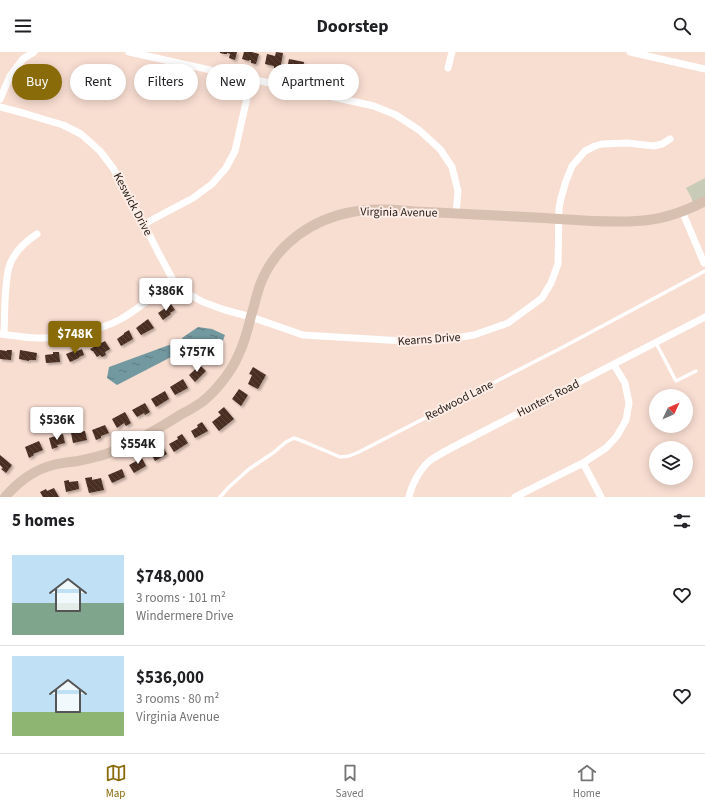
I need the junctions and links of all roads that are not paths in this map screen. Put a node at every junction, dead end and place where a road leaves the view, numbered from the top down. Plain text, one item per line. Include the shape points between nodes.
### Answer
1 (34, 52) edge
2 (129, 52) edge
3 (452, 52) edge
4 (630, 52) edge
5 (448, 68) dead end
6 (705, 68) edge
7 (206, 70) edge
8 (260, 82) edge
9 (0, 100) edge
10 (246, 100) edge
11 (0, 107) edge
12 (670, 138) dead end
13 (705, 201) edge
14 (682, 211) junction
15 (456, 214) junction
16 (559, 219) junction
17 (144, 224) junction
18 (36, 234) dead end
19 (704, 263) dead end
20 (705, 271) edge
21 (173, 280) junction
22 (251, 317) junction
23 (705, 317) edge
24 (2, 334) edge
25 (656, 343) junction
26 (614, 365) junction
27 (696, 371) dead end
28 (583, 463) junction
29 (4, 495) edge
30 (518, 496) edge
31 (220, 497) edge
32 (409, 497) edge
33 (601, 497) edge

1 - 9 street via 23,59 10,76
2 - 7 street
3 - 5 street
4 - 6 street
8 - 15 street via 374,106 396,115 419,130 440,149 452,167 458,191
10 - 17 street via 235,151 226,168 212,184 193,198
11 - 17 street, Keswick Drive via 63,125 82,134 113,168
12 - 16 street, Kearns Drive via 654,146 602,144 585,151 572,166 566,181
13 - 14 street, Virginia Avenue
14 - 16 street, Virginia Avenue via 638,221
14 - 19 street
15 - 16 street, Virginia Avenue
15 - 22 street, Virginia Avenue via 362,210 316,223 303,230 275,259 262,281
16 - 22 street, Kearns Drive via 558,264 542,298 508,323 474,335 404,342 303,335
17 - 21 street, Keswick Drive
18 - 24 street via 17,252 10,266
20 - 31 lane, Redwood Lane via 359,452 340,457 294,438 249,470
21 - 22 street, Keswick Drive via 185,292 203,302
21 - 24 street via 142,305 97,329 66,336 37,338
22 - 29 street, Virginia Avenue via 234,364 216,388 200,403 122,447 85,459 52,465 31,474
23 - 25 street, Hunters Road
25 - 26 street, Hunters Road
25 - 27 lane via 676,381
26 - 28 street via 625,383 629,403 626,420 606,448
26 - 32 street, Hunters Road via 431,460 421,470
28 - 30 street
28 - 33 street

